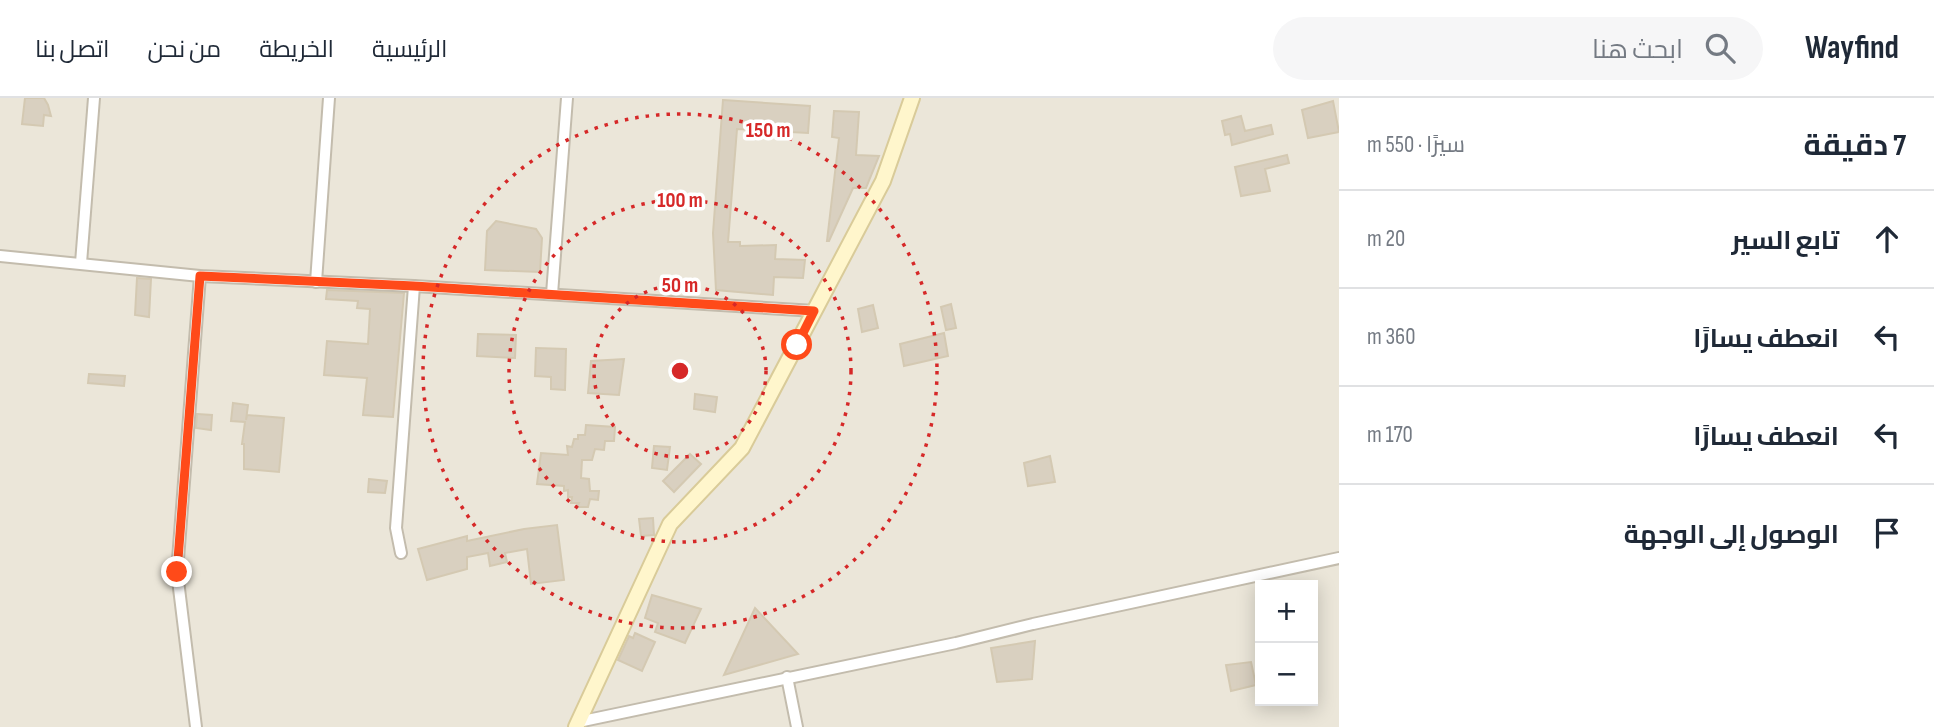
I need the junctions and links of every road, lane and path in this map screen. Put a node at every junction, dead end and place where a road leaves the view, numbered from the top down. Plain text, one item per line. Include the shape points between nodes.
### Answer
1 (93, 98) edge
2 (329, 98) edge
3 (567, 98) edge
4 (912, 98) edge
5 (0, 256) edge
6 (81, 263) junction
7 (200, 276) junction
8 (316, 282) junction
9 (414, 286) junction
10 (552, 294) junction
11 (814, 311) junction
12 (401, 553) dead end
13 (1339, 558) edge
14 (787, 677) junction
15 (577, 725) edge
16 (196, 727) edge
17 (797, 727) edge

1 - 6 street
2 - 8 street
3 - 10 street
4 - 11 street via 883,181
5 - 6 street
6 - 7 street
7 - 8 street
7 - 16 street via 177,572
8 - 9 street
9 - 10 street
9 - 12 street via 396,528
10 - 11 street
11 - 15 street via 742,448 670,524
13 - 14 street
14 - 15 street
14 - 17 street

